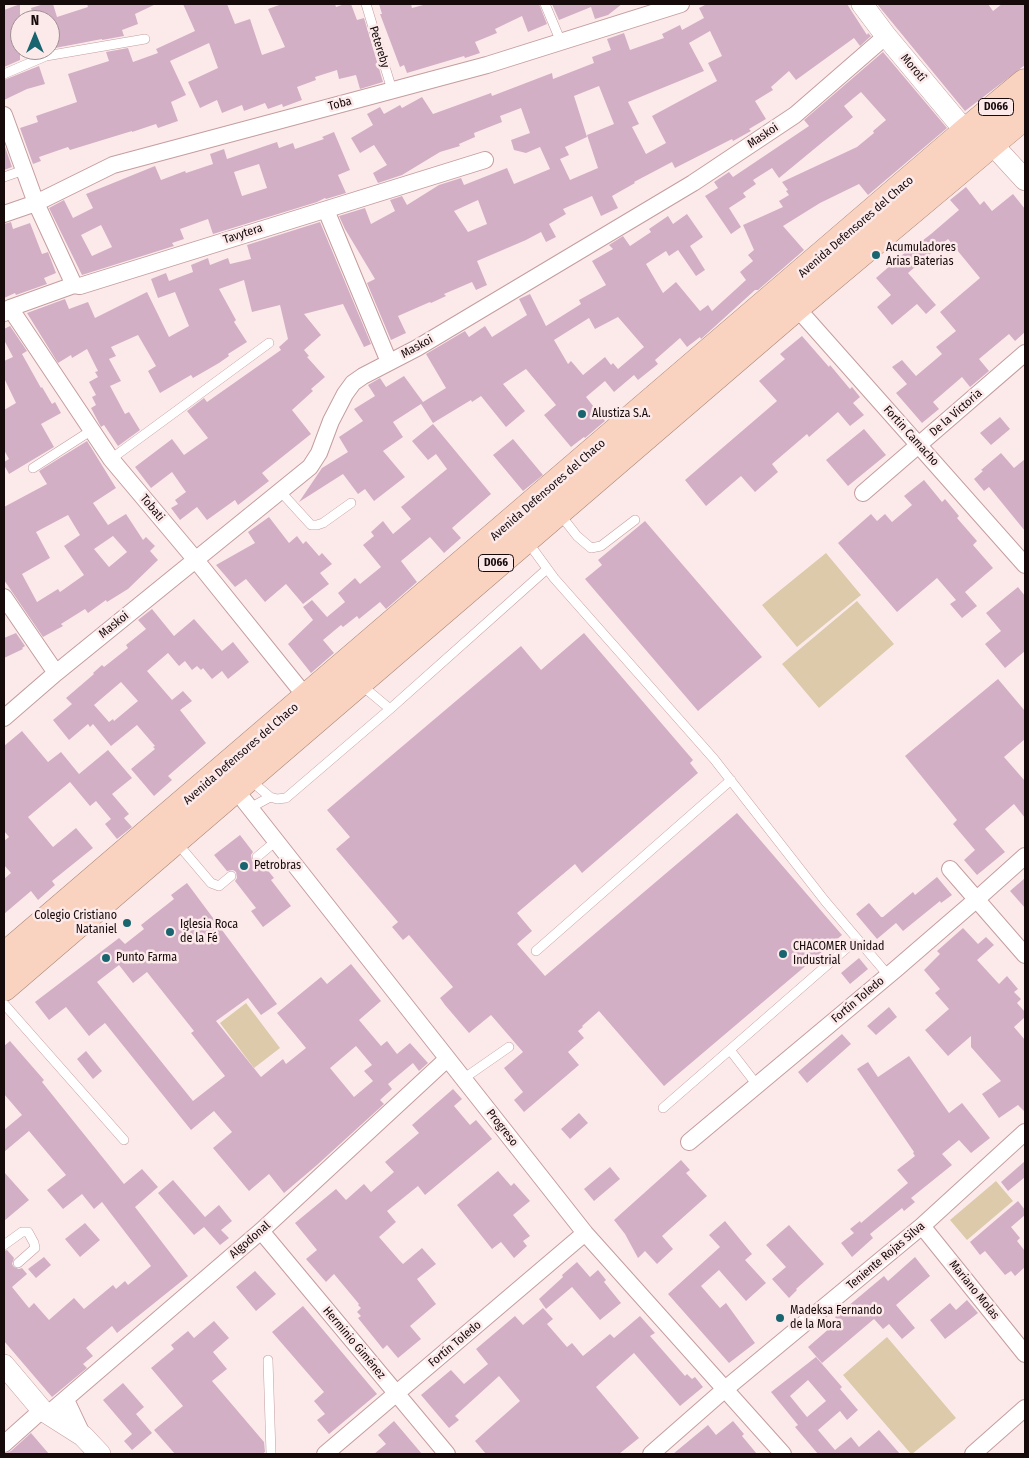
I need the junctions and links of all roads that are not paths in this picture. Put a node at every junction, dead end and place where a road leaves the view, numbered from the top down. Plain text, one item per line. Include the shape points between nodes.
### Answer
1 (367, 4) edge
2 (545, 4) edge
3 (681, 4) edge
4 (862, 4) edge
5 (886, 36) junction
6 (145, 39) dead end
7 (561, 42) junction
8 (4, 74) edge
9 (1025, 83) edge
10 (392, 90) junction
11 (1025, 93) edge
12 (4, 115) edge
13 (1025, 115) edge
14 (977, 137) junction
15 (485, 160) dead end
16 (24, 170) junction
17 (4, 177) edge
18 (1025, 180) edge
19 (36, 203) junction
20 (326, 210) junction
21 (4, 214) edge
22 (74, 285) junction
23 (796, 307) junction
24 (7, 311) edge
25 (269, 343) dead end
26 (1025, 353) edge
27 (389, 362) junction
28 (92, 430) junction
29 (919, 445) junction
30 (112, 459) junction
31 (33, 468) dead end
32 (280, 491) junction
33 (863, 492) dead end
34 (350, 502) dead end
35 (557, 511) junction
36 (635, 520) dead end
37 (525, 539) junction
38 (195, 559) junction
39 (1025, 565) edge
40 (547, 569) junction
41 (4, 596) edge
42 (56, 673) junction
43 (357, 682) junction
44 (307, 698) junction
45 (390, 710) junction
46 (4, 718) edge
47 (731, 780) junction
48 (244, 791) junction
49 (270, 797) junction
50 (175, 840) junction
51 (276, 841) junction
52 (257, 856) dead end
53 (1025, 856) edge
54 (950, 869) dead end
55 (231, 876) dead end
56 (977, 899) junction
57 (857, 938) junction
58 (536, 951) dead end
59 (1025, 955) edge
60 (4, 957) edge
61 (888, 975) junction
62 (4, 987) edge
63 (4, 1004) edge
64 (509, 1047) dead end
65 (730, 1050) junction
66 (447, 1059) junction
67 (463, 1079) junction
68 (757, 1085) junction
69 (663, 1108) dead end
70 (1025, 1132) edge
71 (124, 1140) dead end
72 (689, 1142) dead end
73 (922, 1226) junction
74 (260, 1231) junction
75 (585, 1233) junction
76 (4, 1245) edge
77 (18, 1263) dead end
78 (1025, 1354) edge
79 (268, 1360) dead end
80 (4, 1365) edge
81 (724, 1390) junction
82 (396, 1394) junction
83 (66, 1400) junction
84 (1025, 1408) edge
85 (45, 1412) junction
86 (83, 1436) junction
87 (4, 1444) edge
88 (100, 1454) edge
89 (271, 1454) edge
90 (325, 1454) edge
91 (447, 1454) edge
92 (652, 1454) edge
93 (783, 1454) edge
94 (973, 1454) edge

1 - 10 lane, Petereby
2 - 7 lane
3 - 7 street, Toba
4 - 5 street, Morotî
5 - 14 street, Morotî
5 - 27 street, Maskoi via 795,114 693,183
6 - 8 lane via 46,56
7 - 10 street, Toba
9 - 14 highway, Avenida Defensores del Chaco / D066
10 - 19 street, Toba via 113,164
11 - 14 highway
12 - 16 street
13 - 14 highway, Avenida Defensores del Chaco / D066
14 - 18 street, Morotî
14 - 23 highway, Avenida Defensores del Chaco / D066
14 - 44 highway, Avenida Defensores del Chaco / D066
15 - 20 street, Tavytera
16 - 17 lane
16 - 19 street
19 - 21 street, Toba
19 - 22 street
20 - 22 street, Tavytera via 80,286
20 - 27 street
22 - 24 street, Tavytera
23 - 29 street, Fortin Camacho
23 - 35 highway, Avenida Defensores del Chaco / D066
24 - 28 street, Tobati
25 - 30 lane
26 - 29 street, De la Victoria
27 - 32 street, Maskoi via 353,383 344,394 310,467
28 - 30 street, Tobati
28 - 31 lane
29 - 33 street, De la Victoria
29 - 39 street, Fortin Camacho
30 - 38 street, Tobati
32 - 34 lane via 312,525 323,523
32 - 38 street, Maskoi
35 - 36 lane via 591,548 601,546
35 - 37 highway, Avenida Defensores del Chaco / D066
37 - 40 lane
37 - 43 highway, Avenida Defensores del Chaco / D066
38 - 42 street, Maskoi
38 - 44 street, Tobati
40 - 45 lane
40 - 47 lane
41 - 42 street
42 - 46 street, Maskoi
43 - 45 lane
43 - 48 highway, Avenida Defensores del Chaco / D066
44 - 60 highway, Avenida Defensores del Chaco / D066
45 - 49 lane via 286,798
47 - 57 lane
47 - 58 lane
48 - 49 lane
48 - 49 lane
48 - 50 highway, Avenida Defensores del Chaco / D066
48 - 51 street, Progreso
50 - 55 lane via 211,884 219,886
50 - 62 highway, Avenida Defensores del Chaco / D066
51 - 52 lane
51 - 66 street, Progreso
53 - 56 street, Fortín Toledo
54 - 56 street
56 - 59 street
56 - 61 street, Fortín Toledo
57 - 61 lane
57 - 65 lane
61 - 68 street, Fortín Toledo
63 - 71 lane
64 - 67 lane
65 - 68 lane
65 - 69 lane
66 - 67 street, Progreso
66 - 74 street, Algodonal
67 - 75 street, Progreso
68 - 72 street, Fortín Toledo
70 - 73 street, Teniente Rojas Silva
73 - 78 street, Mariano Molas
73 - 81 street, Teniente Rojas Silva
74 - 82 street, Herminio Giménez
74 - 83 street, Algodonal
75 - 81 street, Progreso
75 - 82 street, Fortín Toledo
76 - 77 lane via 22,1232 28,1232 35,1248
79 - 89 lane
80 - 85 street
81 - 92 street, Teniente Rojas Silva
81 - 93 street, Progreso
82 - 90 street, Fortín Toledo
82 - 91 street, Herminio Giménez
83 - 85 street, Algodonal
83 - 86 street
84 - 94 street
85 - 86 street
85 - 87 street, Algodonal
86 - 88 street

